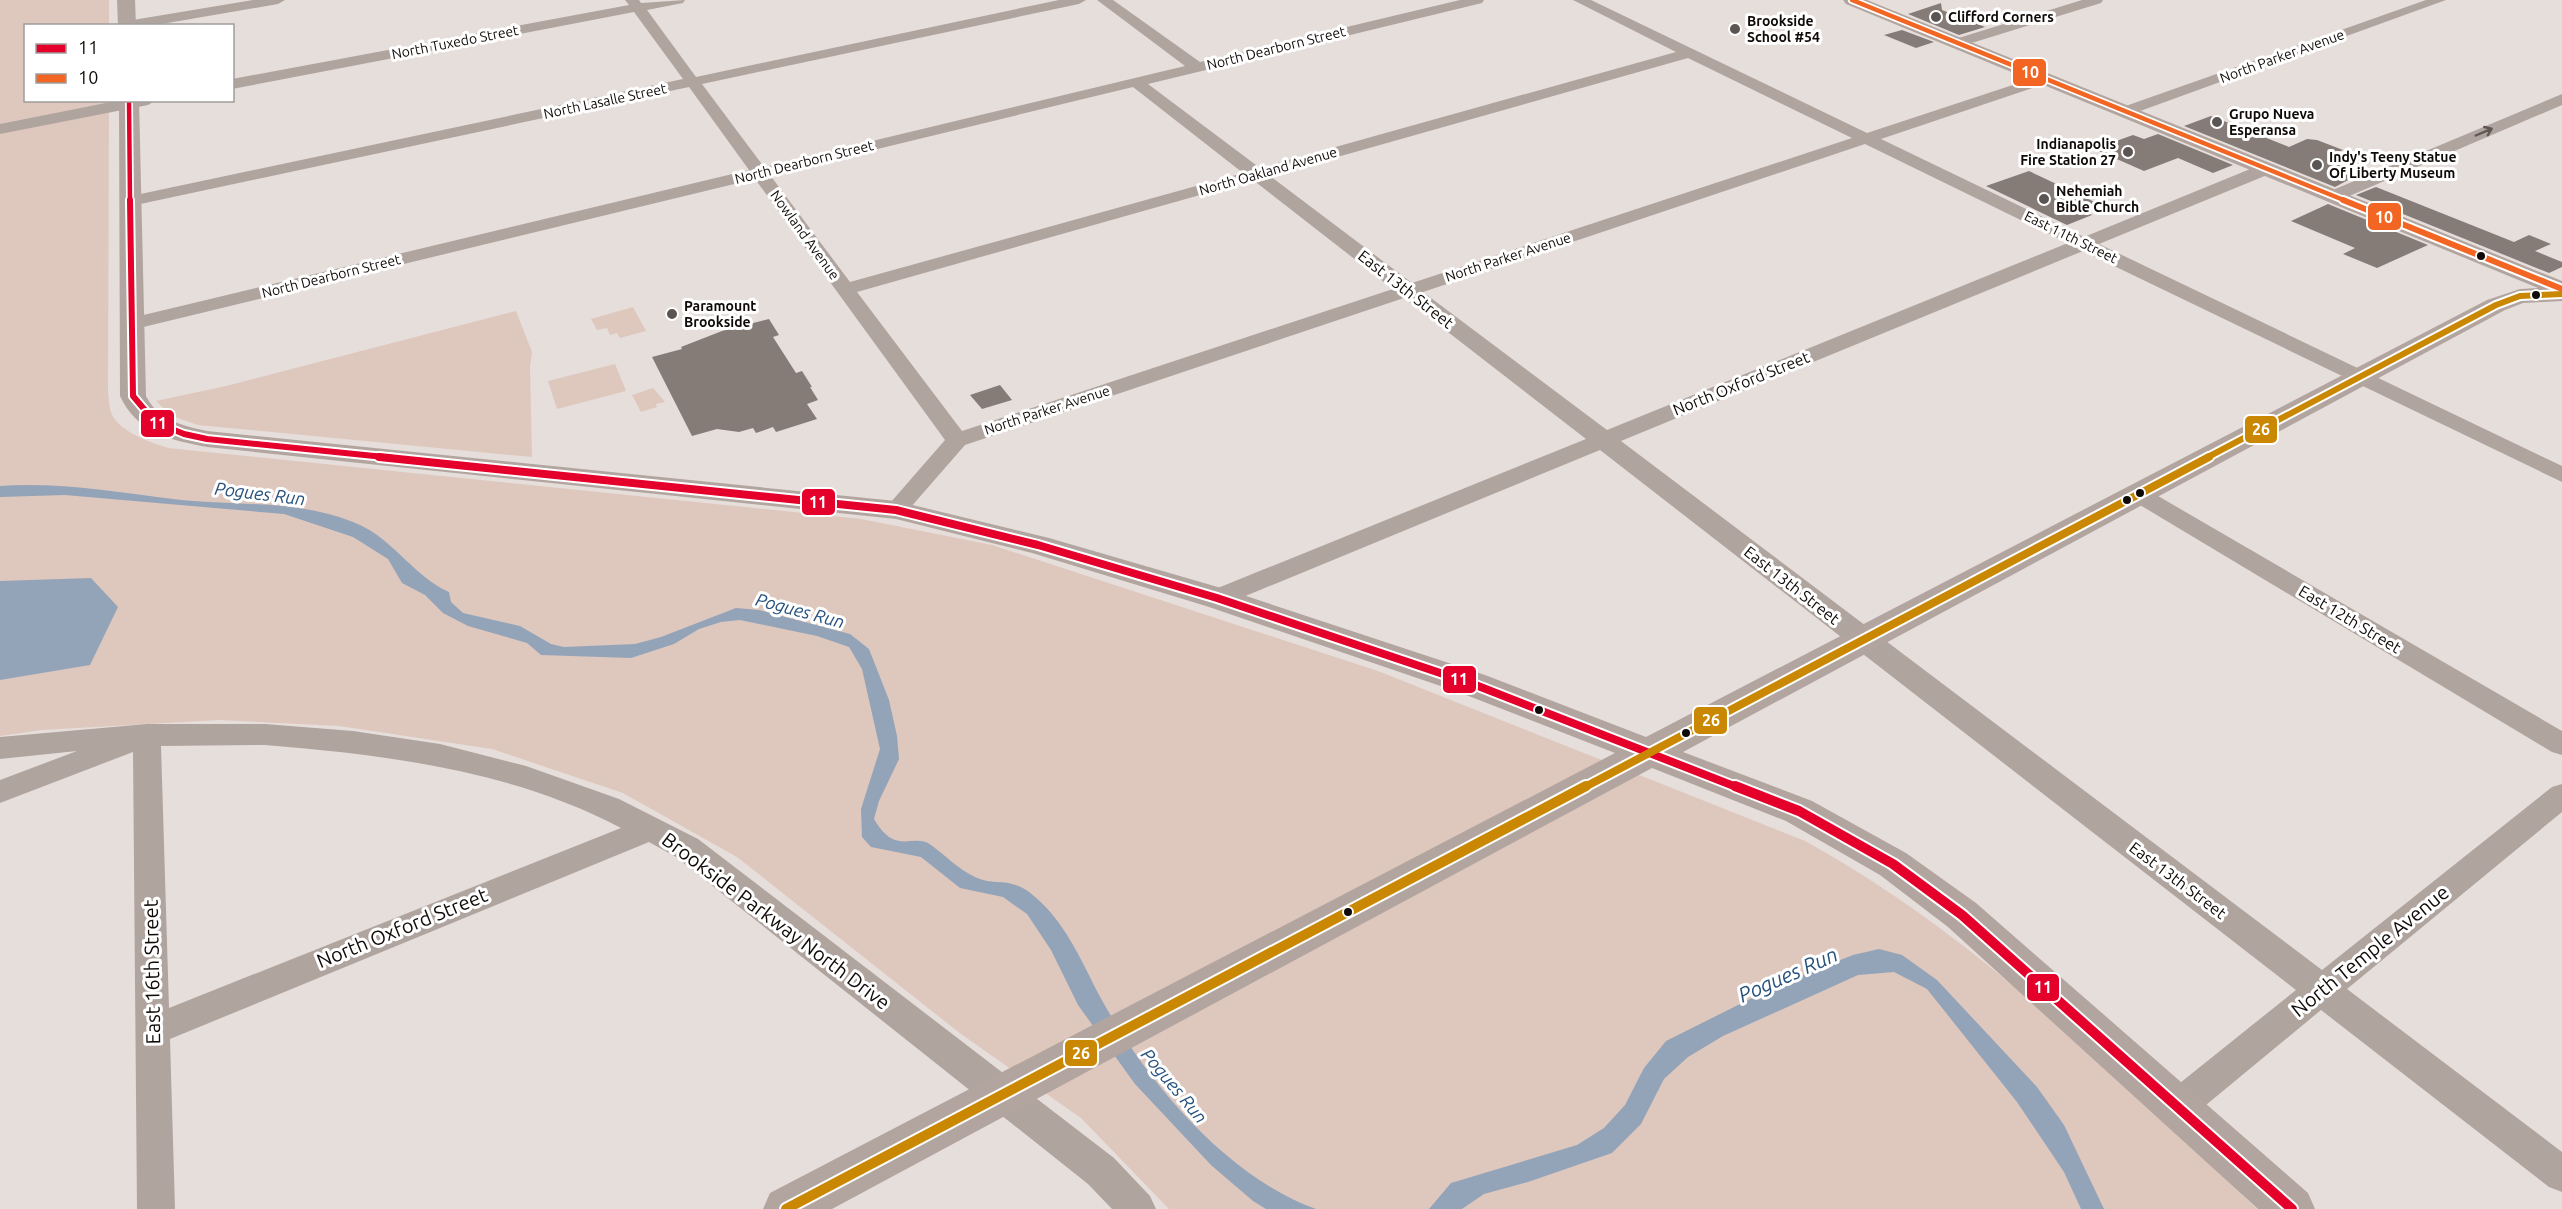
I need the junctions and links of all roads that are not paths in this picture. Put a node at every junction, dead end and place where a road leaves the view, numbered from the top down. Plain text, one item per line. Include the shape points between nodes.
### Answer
1 (126, 0) edge
2 (278, 0) edge
3 (678, 0) edge
4 (1079, 0) edge
5 (1104, 0) edge
6 (1477, 0) edge
7 (1580, 0) edge
8 (1852, 0) edge
9 (2096, 0) edge
10 (2439, 0) edge
11 (635, 4) edge
12 (127, 24) edge
13 (139, 24) edge
14 (1957, 43) junction
15 (1690, 53) junction
16 (1197, 67) junction
17 (2045, 79) junction
18 (692, 82) junction
19 (1136, 82) junction
20 (234, 84) edge
21 (2562, 99) edge
22 (135, 102) edge
23 (2126, 111) junction
24 (0, 129) edge
25 (1866, 138) junction
26 (2266, 169) junction
27 (759, 173) junction
28 (1257, 175) junction
29 (2334, 196) junction
30 (131, 201) junction
31 (2083, 243) junction
32 (845, 289) junction
33 (1408, 290) junction
34 (2562, 291) edge
35 (131, 324) junction
36 (2360, 377) junction
37 (957, 440) junction
38 (1603, 440) junction
39 (2562, 475) edge
40 (2138, 494) junction
41 (896, 510) junction
42 (1217, 598) junction
43 (1863, 639) junction
44 (147, 735) junction
45 (2562, 744) edge
46 (0, 748) edge
47 (1652, 752) junction
48 (0, 792) edge
49 (2562, 795) edge
50 (652, 828) junction
51 (2322, 990) junction
52 (153, 1030) junction
53 (1003, 1095) junction
54 (2177, 1107) junction
55 (2562, 1174) edge
56 (156, 1209) edge
57 (786, 1209) edge
58 (1137, 1209) edge
59 (2292, 1209) edge

1 - 12 main road
2 - 13 street
3 - 11 street, North Tuxedo Street
4 - 18 street, North Lasalle Street
5 - 16 street
6 - 16 street, North Dearborn Street
7 - 15 street, East 11th Street
8 - 14 main road
9 - 14 street
10 - 23 street, North Parker Avenue
11 - 18 street, Nowland Avenue
11 - 20 street, North Tuxedo Street
14 - 17 main road
15 - 25 street, East 11th Street
15 - 28 street, North Oakland Avenue
16 - 19 street, North Dearborn Street
17 - 23 main road
17 - 25 street, North Parker Avenue
18 - 27 street, Nowland Avenue
18 - 30 street, North Lasalle Street
19 - 27 street, North Dearborn Street
19 - 28 street, East 13th Street
29 -> 21 street
22 - 24 street
22 - 30 main road
23 - 26 main road
25 - 31 street, East 11th Street
25 - 33 street, North Parker Avenue
26 - 29 main road
26 - 31 street, North Oxford Street
27 - 32 street, Nowland Avenue
27 - 35 street, North Dearborn Street
28 - 32 street, North Oakland Avenue
28 - 33 street, East 13th Street
29 - 34 main road
30 - 35 main road
31 - 36 street, East 11th Street
31 - 38 street, North Oxford Street
32 - 37 street, Nowland Avenue
33 - 37 street, North Parker Avenue
33 - 38 street, East 13th Street
34 - 36 main road via 2501,303
35 - 41 main road via 136,406 151,421 184,435
36 - 39 street, East 11th Street
36 - 40 main road
37 - 41 street
38 - 42 street, North Oxford Street
38 - 43 street, East 13th Street
40 - 43 main road
40 - 45 street, East 12th Street
41 - 42 main road via 1038,545
42 - 47 main road via 1365,646
43 - 47 main road
43 - 51 street, East 13th Street
44 - 46 street, Brookside Parkway North Drive
44 - 48 street
44 - 50 street, Brookside Parkway North Drive via 265,735 382,744 510,773 581,795
44 - 52 street, East 16th Street
47 - 53 main road
47 - 54 main road via 1799,811 1893,864 1962,915
49 - 51 street, North Temple Avenue
50 - 52 street, North Oxford Street
50 - 53 street, Brookside Parkway North Drive via 687,848
51 - 54 street, North Temple Avenue
51 - 55 street, East 13th Street
52 - 56 street, East 16th Street
53 - 57 main road
53 - 58 street, Brookside Parkway North Drive via 1101,1171
54 - 59 main road

